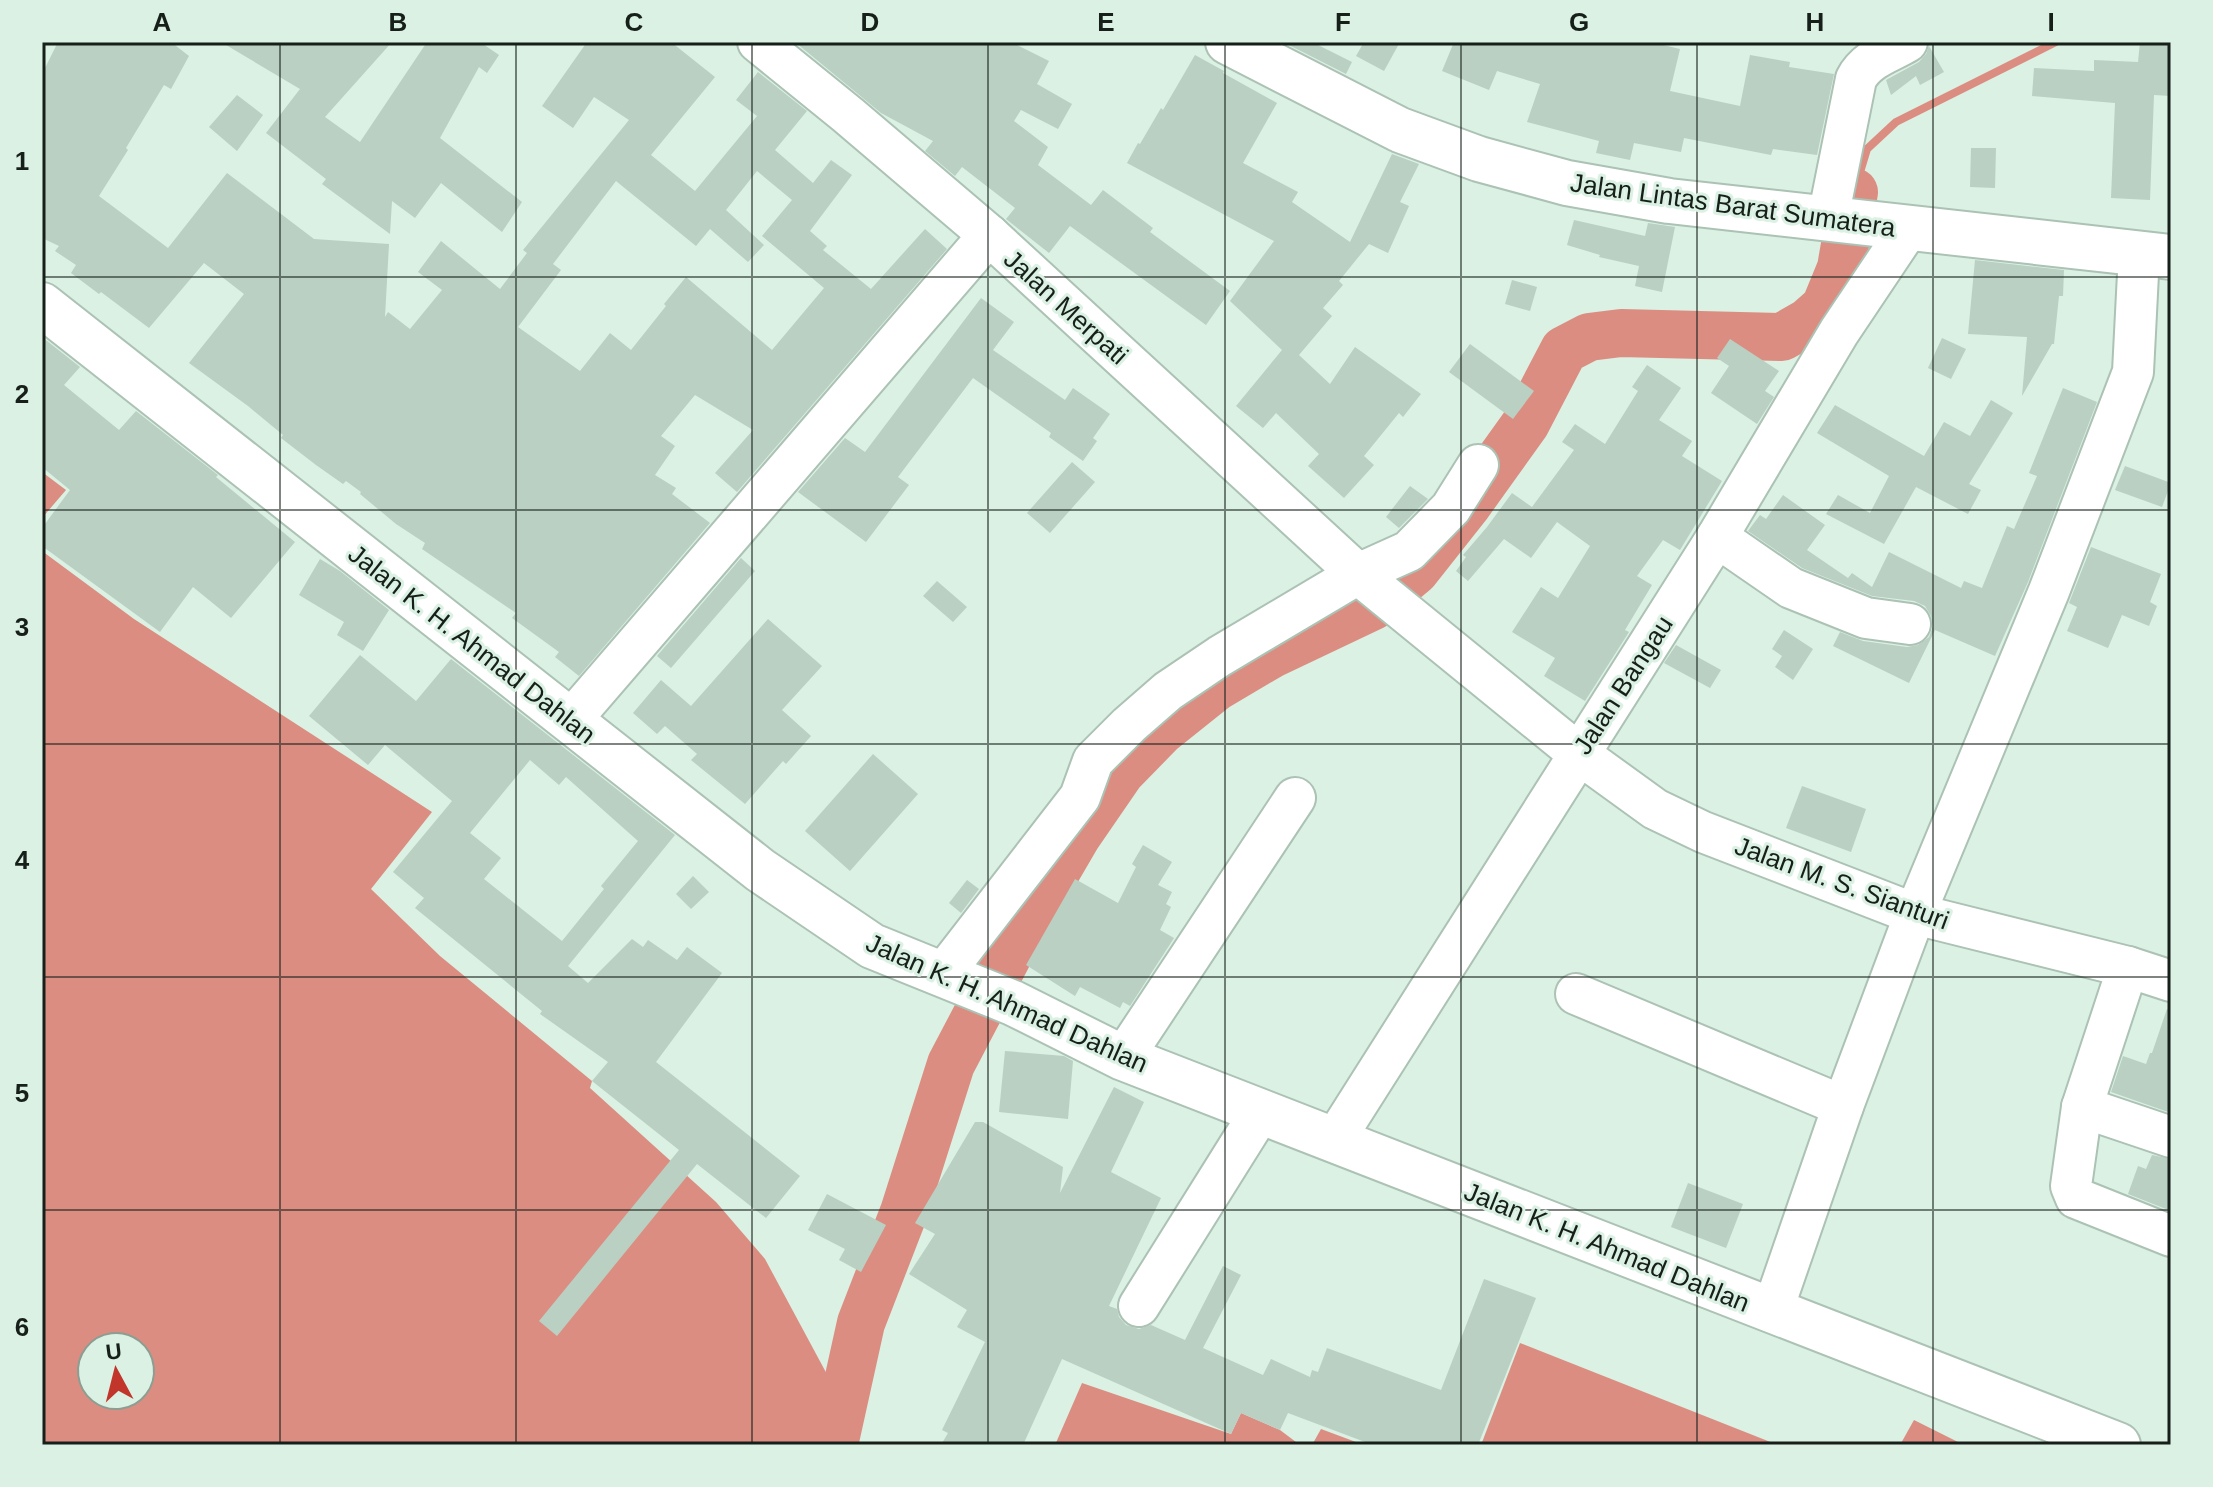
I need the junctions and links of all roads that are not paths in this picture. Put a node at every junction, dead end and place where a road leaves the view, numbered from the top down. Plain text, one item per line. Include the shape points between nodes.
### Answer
1 (758, 42) edge
2 (1228, 42) edge
3 (1907, 42) edge
4 (1860, 223) junction
5 (989, 235) junction
6 (2155, 256) edge
7 (42, 305) edge
8 (1478, 465) dead end
9 (1717, 537) junction
10 (1362, 577) junction
11 (1407, 615) joint
12 (1910, 624) dead end
13 (570, 721) junction
14 (1579, 754) junction
15 (1295, 798) dead end
16 (1915, 914) junction
17 (2128, 967) junction
18 (949, 977) junction
19 (2171, 981) edge
20 (1576, 994) dead end
21 (1123, 1058) junction
22 (1843, 1106) junction
23 (2082, 1107) junction
24 (1261, 1111) junction
25 (2171, 1137) edge
26 (1335, 1139) junction
27 (2171, 1236) edge
28 (1139, 1306) dead end
29 (1772, 1312) junction
30 (2118, 1445) edge

1 - 5 street, Jalan Merpati
2 - 4 main road, Jalan Lintas Barat Sumatera via 1400,130 1479,159 1567,183 1669,201
3 - 4 street via 1869,62 1856,79
4 - 6 main road, Jalan Lintas Barat Sumatera
4 - 9 street, Jalan Bangau via 1839,332
5 - 10 street, Jalan Merpati
5 - 13 street
6 - 16 street via 2133,372
7 - 13 main road, Jalan K. H. Ahmad Dahlan
8 - 10 street via 1451,508 1409,551
9 - 12 street via 1791,588 1866,618
9 - 14 street, Jalan Bangau
10 - 11 street, Jalan Merpati
10 - 18 street via 1220,656 1129,725 1093,761 1080,797
11 - 14 street, Jalan M. S. Sianturi
13 - 18 main road, Jalan K. H. Ahmad Dahlan via 760,870 872,946
14 - 16 street, Jalan M. S. Sianturi via 1655,809 1703,832
14 - 26 street, Jalan Bangau
15 - 21 street
16 - 17 street, Jalan M. S. Sianturi
16 - 22 street
17 - 19 street, Jalan M. S. Sianturi
17 - 23 street
18 - 21 main road, Jalan K. H. Ahmad Dahlan
20 - 22 street
21 - 24 main road, Jalan K. H. Ahmad Dahlan
22 - 29 street
23 - 25 street
23 - 27 street via 2072,1193
24 - 26 main road, Jalan K. H. Ahmad Dahlan
24 - 28 street
26 - 29 main road, Jalan K. H. Ahmad Dahlan
29 - 30 main road, Jalan K. H. Ahmad Dahlan

